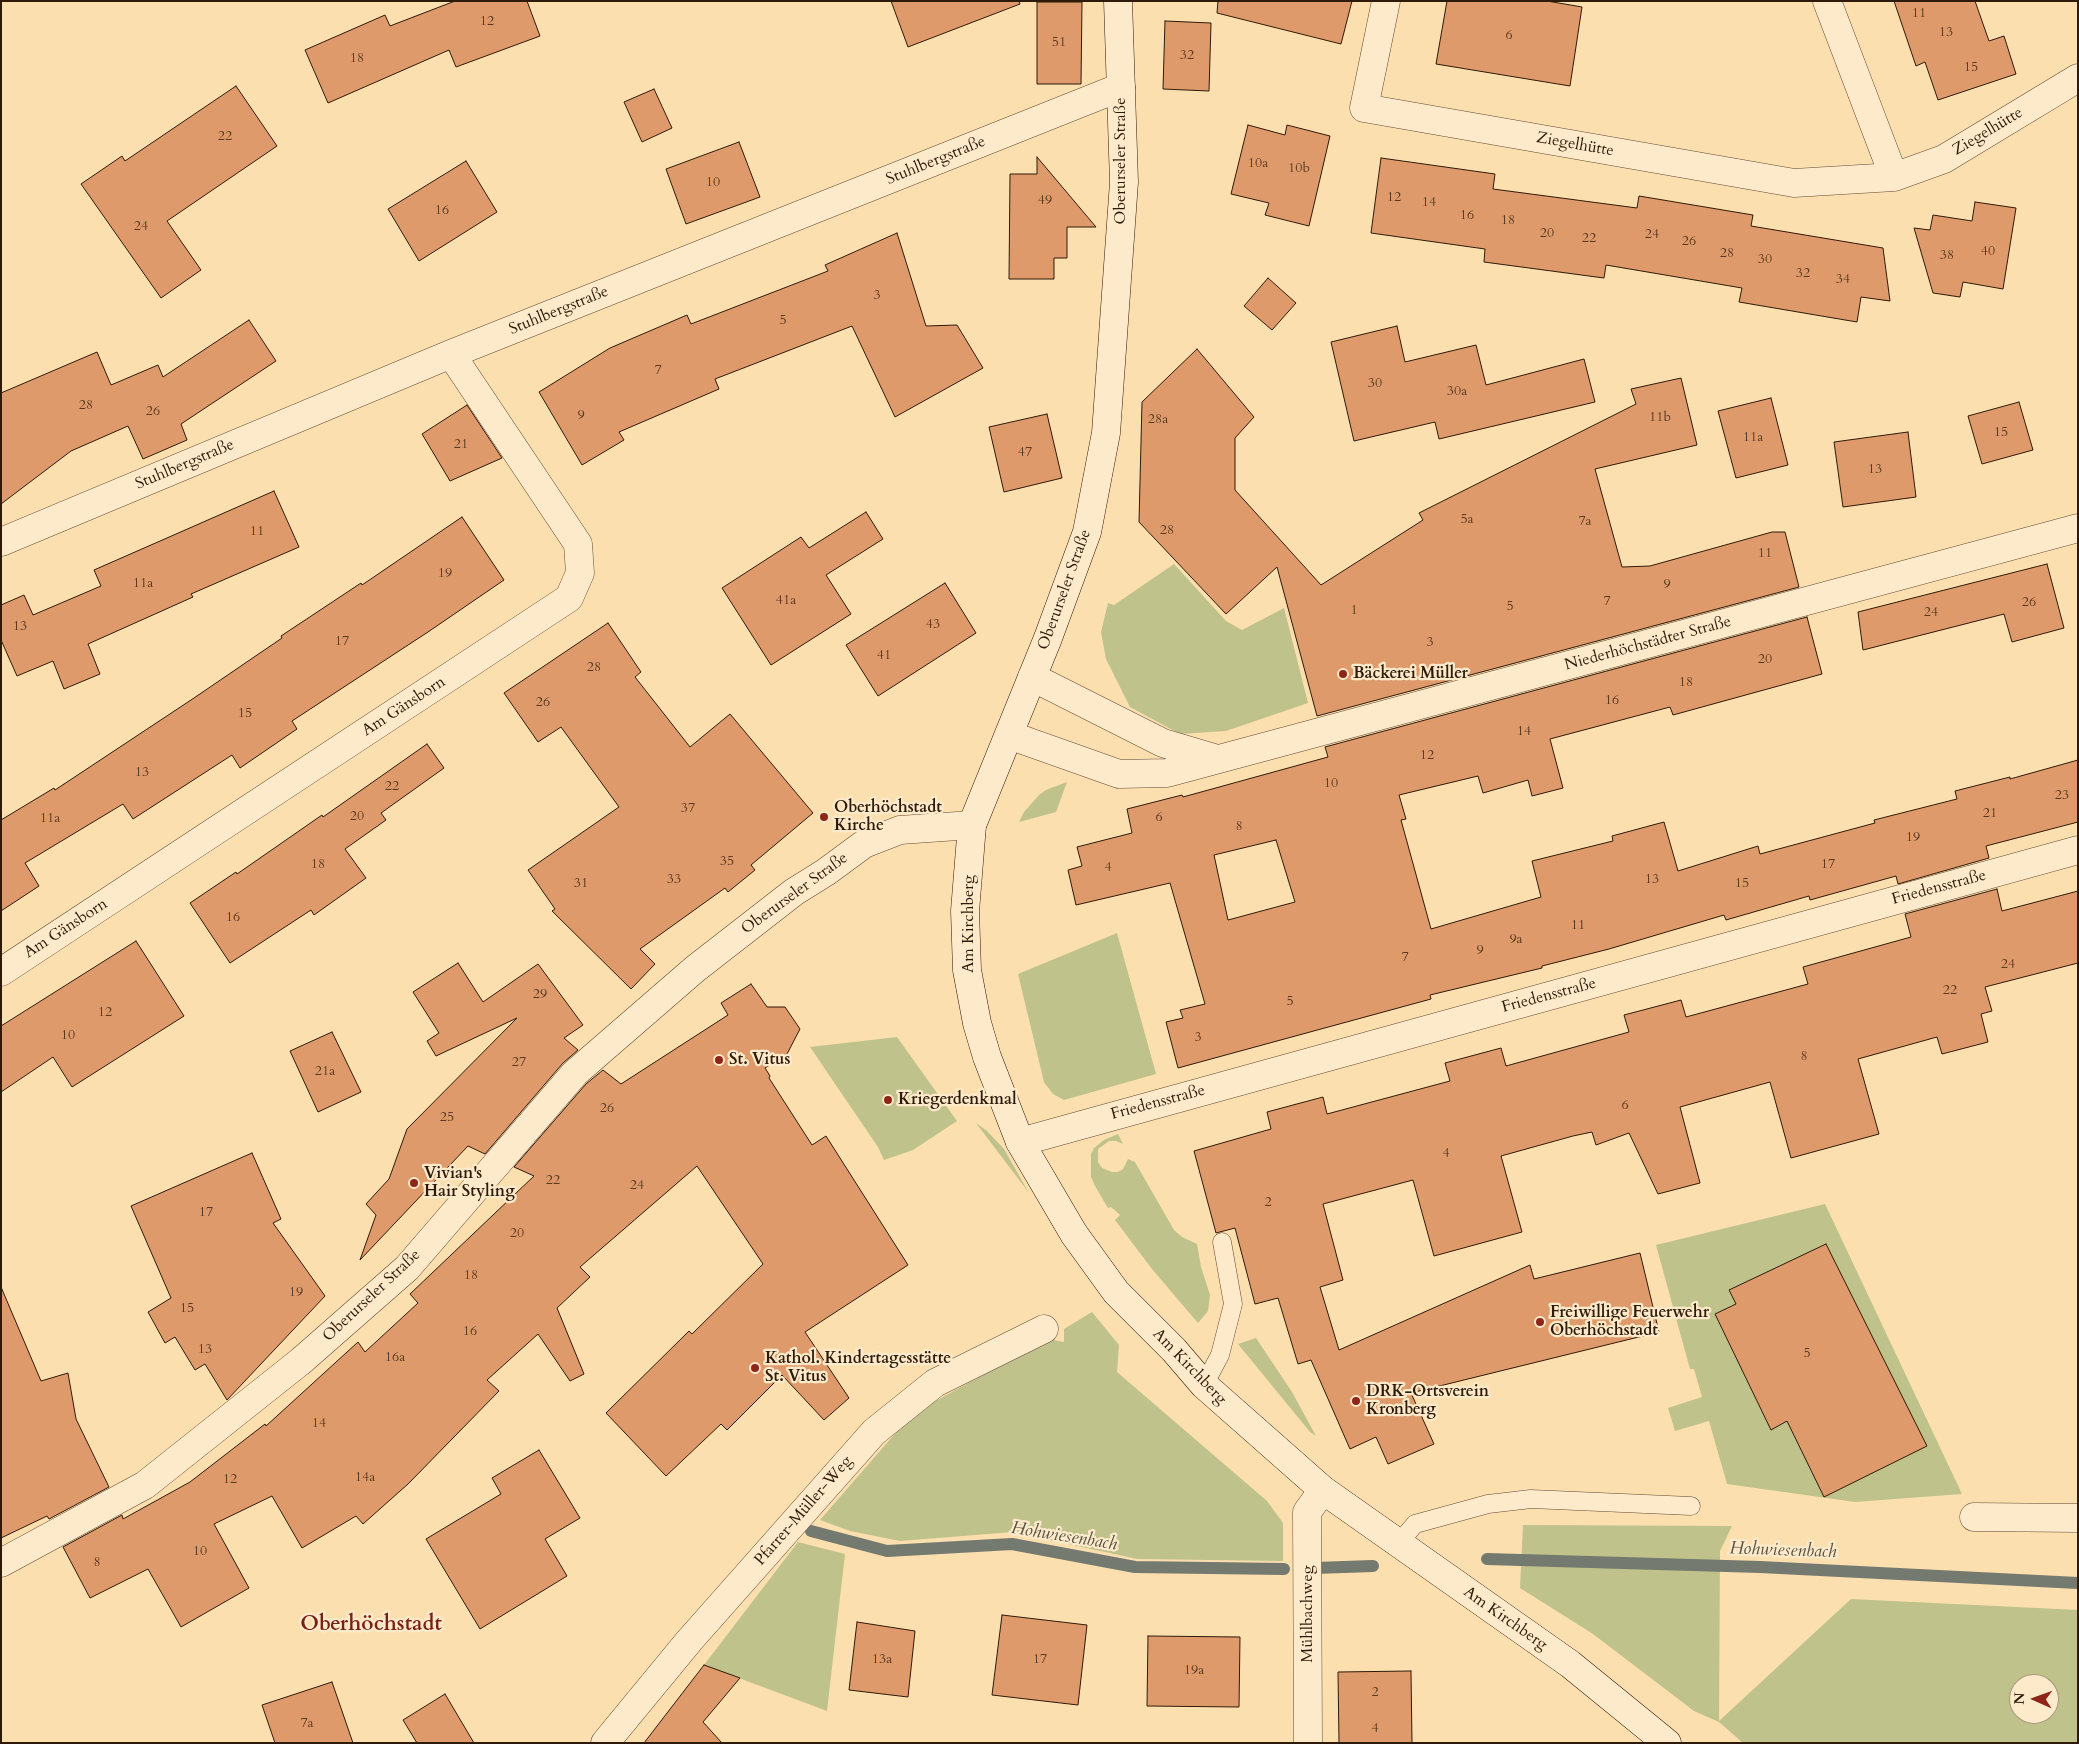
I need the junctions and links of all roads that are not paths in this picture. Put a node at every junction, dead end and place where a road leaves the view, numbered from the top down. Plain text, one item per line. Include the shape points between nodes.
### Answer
1 (1118, 1) edge
2 (1386, 1) edge
3 (1827, 1) edge
4 (2078, 78) edge
5 (1121, 87) junction
6 (1894, 177) junction
7 (451, 354) junction
8 (2078, 528) edge
9 (1, 542) edge
10 (1032, 677) junction
11 (1009, 735) junction
12 (1219, 759) junction
13 (972, 825) junction
14 (2078, 850) edge
15 (1, 972) edge
16 (1020, 1142) junction
17 (1222, 1242) dead end
18 (1044, 1329) dead end
19 (1204, 1385) junction
20 (1323, 1490) junction
21 (1691, 1506) dead end
22 (1974, 1517) dead end
23 (2078, 1518) edge
24 (1399, 1543) junction
25 (1, 1564) edge
26 (605, 1743) edge
27 (1308, 1743) edge
28 (1667, 1743) edge

1 - 5 street, Oberurseler Straße
2 - 6 street, Ziegelhütte via 1364,108 1794,183
3 - 6 street
4 - 6 street, Ziegelhütte via 1944,159
5 - 7 street, Stuhlbergstraße
5 - 10 street, Oberurseler Straße via 1124,182 1106,433 1087,532
7 - 9 street, Stuhlbergstraße
7 - 15 street, Am Gänsborn via 578,544 580,573 569,598
8 - 12 street, Niederhöchstädter Straße
10 - 11 street, Oberurseler Straße
10 - 12 street via 1162,743
11 - 12 street, Niederhöchstädter Straße via 1119,774 1167,773
11 - 13 street, Oberurseler Straße
13 - 16 street, Am Kirchberg via 965,911 967,970 987,1057
13 - 25 street, Oberurseler Straße via 900,830 864,844 794,892 702,963 575,1073 407,1268 301,1361 145,1485
14 - 16 street, Friedensstraße
16 - 19 street, Am Kirchberg via 1074,1234 1116,1292
17 - 19 lane via 1233,1304 1220,1355
18 - 26 street, Pfarrer-Müller-Weg via 935,1383 874,1432 689,1641
19 - 20 street, Am Kirchberg
20 - 24 street, Am Kirchberg
20 - 27 street, Mühlbachweg via 1307,1512
21 - 24 lane via 1531,1499 1488,1504 1414,1524
22 - 23 street
24 - 28 street, Am Kirchberg via 1570,1664

